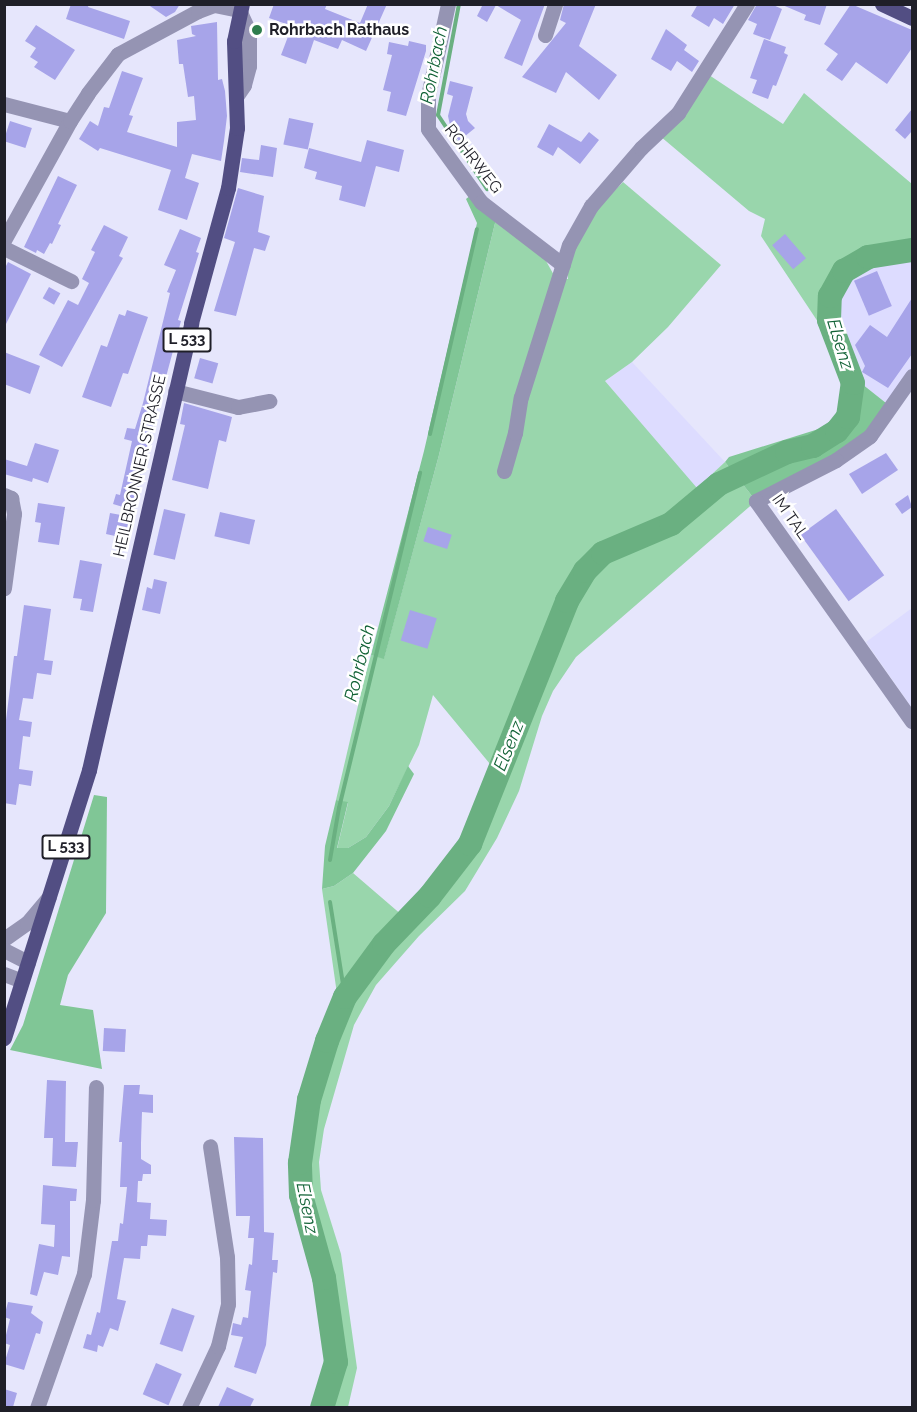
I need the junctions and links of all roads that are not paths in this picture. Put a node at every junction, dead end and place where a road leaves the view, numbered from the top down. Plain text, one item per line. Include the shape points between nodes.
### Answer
1 (448, 4) edge
2 (555, 4) edge
3 (747, 4) edge
4 (882, 4) edge
5 (240, 7) edge
6 (912, 18) edge
7 (545, 35) dead end
8 (4, 104) edge
9 (70, 121) junction
10 (4, 240) edge
11 (4, 248) edge
12 (563, 265) junction
13 (71, 280) dead end
14 (912, 376) edge
15 (175, 392) junction
16 (270, 401) dead end
17 (504, 471) dead end
18 (4, 495) edge
19 (4, 588) edge
20 (912, 721) edge
21 (50, 897) junction
22 (4, 939) edge
23 (4, 950) edge
24 (28, 962) junction
25 (4, 974) edge
26 (22, 981) junction
27 (4, 1038) edge
28 (96, 1087) dead end
29 (210, 1146) dead end
30 (37, 1407) edge
31 (189, 1407) edge

1 - 12 street, ROHRWEG via 428,96 428,129 481,202
2 - 7 street
3 - 12 street via 678,113 641,148 591,206 569,245
4 - 6 main road
5 - 9 street via 214,5 198,11 118,54
5 - 15 main road, HEILBRONNER STRASSE / L 533 via 234,41 237,128 228,188
8 - 9 street
9 - 10 street
11 - 13 street
12 - 17 street via 521,397
14 - 20 street, IM TAL via 870,436 836,460 756,501
15 - 16 street via 238,407
15 - 21 main road, HEILBRONNER STRASSE / L 533 via 84,788
18 - 19 street via 11,498 14,514
21 - 22 street
21 - 24 main road, L 533
23 - 24 street
24 - 26 main road, L 533
25 - 26 street
26 - 27 main road, L 533
28 - 30 street via 93,1200 84,1274
29 - 31 street via 227,1257 228,1304 218,1346

